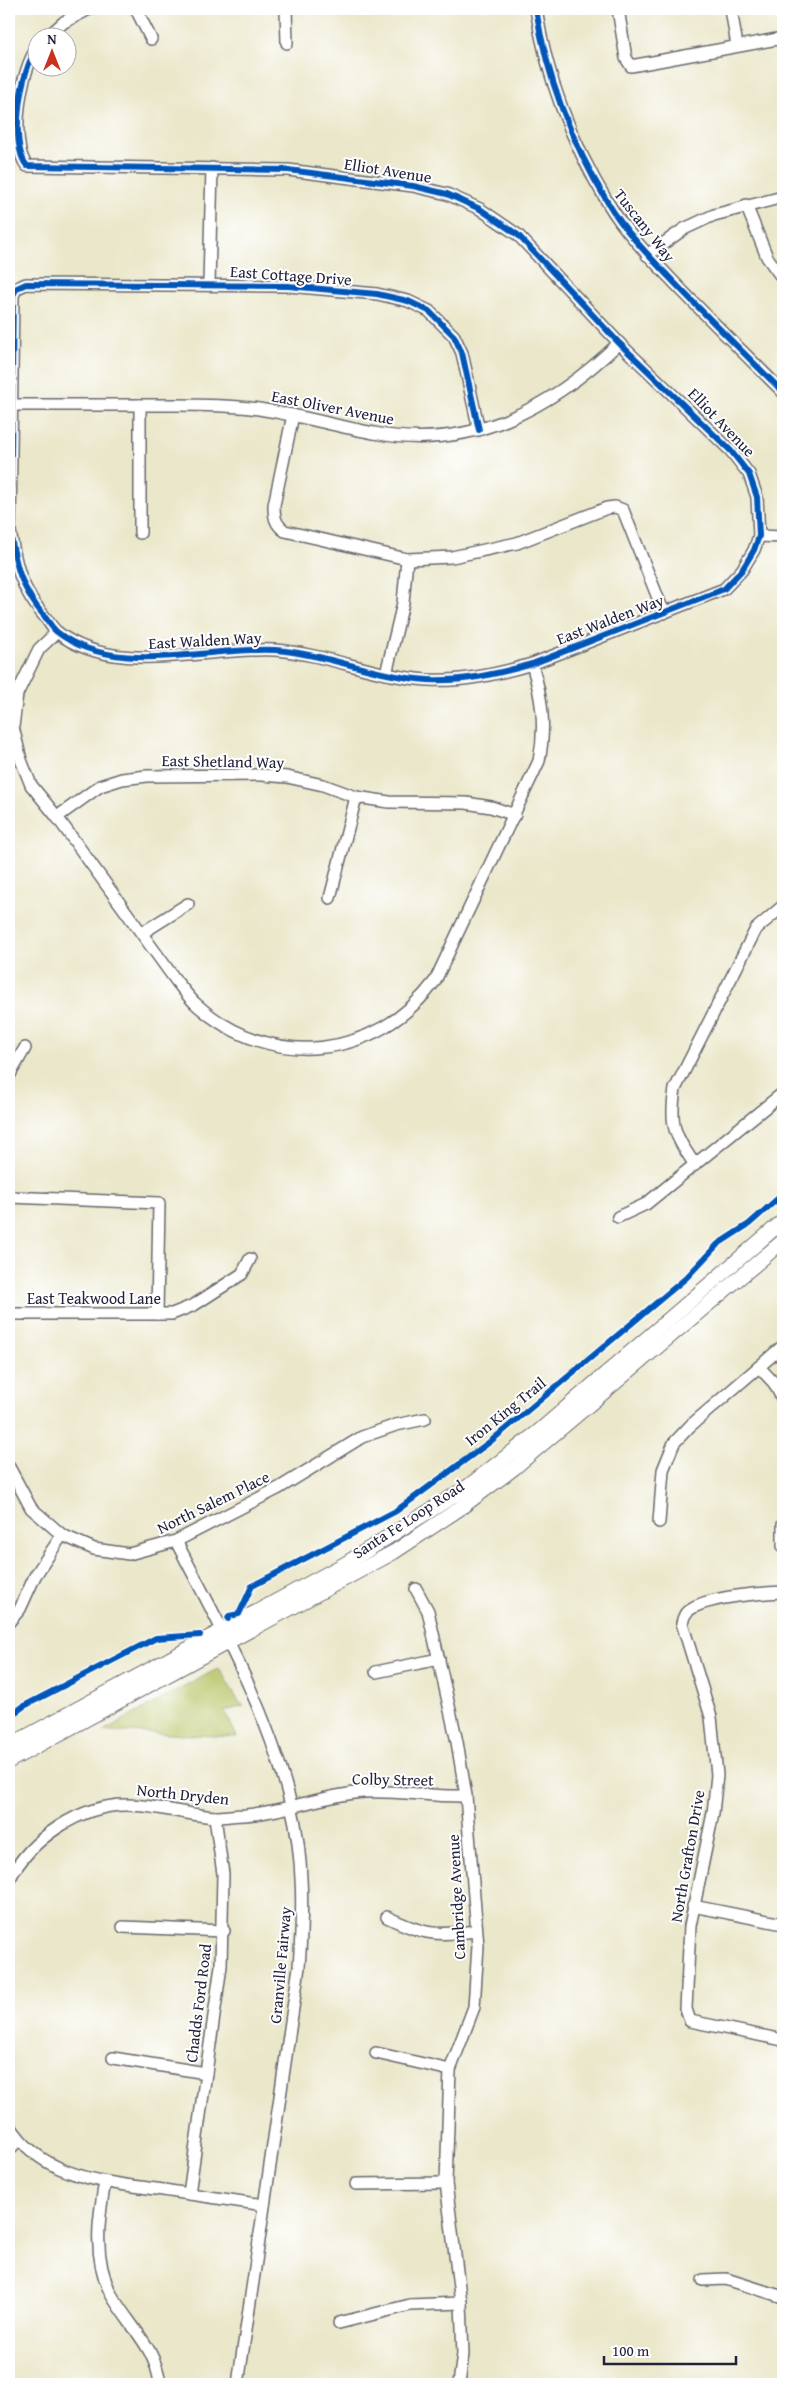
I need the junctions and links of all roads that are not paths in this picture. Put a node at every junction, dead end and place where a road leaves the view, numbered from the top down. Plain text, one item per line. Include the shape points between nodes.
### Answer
1 (89, 9) edge
2 (136, 9) edge
3 (286, 9) edge
4 (536, 9) edge
5 (618, 9) edge
6 (731, 9) edge
7 (57, 28) edge
8 (783, 38) edge
9 (151, 39) dead end
10 (287, 43) dead end
11 (737, 46) junction
12 (28, 63) edge
13 (212, 168) junction
14 (783, 197) edge
15 (746, 205) junction
16 (648, 255) junction
17 (783, 279) edge
18 (209, 284) junction
19 (17, 288) joint
20 (619, 343) junction
21 (783, 392) edge
22 (12, 405) junction
23 (140, 405) junction
24 (293, 415) junction
25 (479, 430) junction
26 (140, 532) dead end
27 (758, 536) junction
28 (783, 537) edge
29 (407, 558) junction
30 (664, 614) junction
31 (57, 632) junction
32 (532, 664) junction
33 (386, 674) junction
34 (356, 797) junction
35 (515, 815) junction
36 (57, 817) junction
37 (330, 898) dead end
38 (188, 904) dead end
39 (783, 906) edge
40 (142, 934) junction
41 (25, 1048) dead end
42 (9, 1076) edge
43 (783, 1093) edge
44 (695, 1166) junction
45 (9, 1198) edge
46 (618, 1217) dead end
47 (783, 1221) edge
48 (783, 1242) edge
49 (250, 1259) dead end
50 (9, 1314) edge
51 (157, 1314) junction
52 (783, 1346) edge
53 (759, 1367) junction
54 (783, 1400) edge
55 (425, 1419) dead end
56 (9, 1467) edge
57 (659, 1522) dead end
58 (783, 1524) edge
59 (62, 1536) junction
60 (176, 1542) junction
61 (783, 1546) edge
62 (416, 1589) dead end
63 (783, 1592) edge
64 (9, 1622) edge
65 (222, 1629) junction
66 (230, 1642) junction
67 (438, 1659) junction
68 (376, 1672) dead end
69 (9, 1746) edge
70 (9, 1761) edge
71 (466, 1796) junction
72 (291, 1806) junction
73 (215, 1816) junction
74 (9, 1880) edge
75 (693, 1906) junction
76 (387, 1917) dead end
77 (783, 1924) edge
78 (123, 1927) dead end
79 (224, 1931) junction
80 (476, 1931) junction
81 (783, 2040) edge
82 (376, 2053) dead end
83 (113, 2058) dead end
84 (450, 2070) junction
85 (206, 2073) junction
86 (9, 2124) edge
87 (18, 2140) junction
88 (9, 2150) edge
89 (105, 2182) junction
90 (446, 2183) junction
91 (356, 2184) dead end
92 (189, 2194) junction
93 (264, 2205) junction
94 (703, 2280) dead end
95 (783, 2297) edge
96 (461, 2303) junction
97 (339, 2323) dead end
98 (160, 2384) edge
99 (238, 2384) edge
100 (459, 2384) edge

1 - 7 street
2 - 9 street
3 - 10 street
4 - 16 street, Tuscany Way via 542,51 569,130 608,204
5 - 11 street via 626,58 631,66
6 - 11 street
8 - 11 street
12 - 13 street, Elliot Avenue via 19,104 19,148 27,166
13 - 18 street
13 - 20 street, Elliot Avenue via 288,170 352,177 447,194 480,209 518,235
14 - 15 street
15 - 16 street via 684,229
15 - 17 street via 767,257
16 - 21 street, Tuscany Way
18 - 19 street, East Cottage Drive via 26,284
18 - 25 street, East Cottage Drive via 288,286 377,294 408,301 429,311 454,336 462,353
19 - 22 street, East Walden Way via 13,295
20 - 25 street, East Oliver Avenue via 560,393 511,419
20 - 27 street, Elliot Avenue via 731,450 749,474 757,497
22 - 23 street, East Oliver Avenue
22 - 31 street, East Walden Way via 10,532 16,566 30,600
23 - 24 street, East Oliver Avenue via 209,405
23 - 26 street
24 - 25 street, East Oliver Avenue via 375,434 448,436
24 - 29 street via 274,505 278,526 286,531
27 - 28 street
27 - 30 street, East Walden Way via 742,570 724,589
29 - 30 street via 452,558 480,553 615,507 623,510
29 - 33 street via 403,603
30 - 32 street, East Walden Way
31 - 33 street, East Walden Way via 89,649 116,656 276,650
31 - 36 street via 39,649 27,670 17,694 13,727 31,785
32 - 33 street, East Walden Way via 469,679 428,680
32 - 35 street via 544,711 542,746 540,761
34 - 35 street, East Shetland Way via 407,803 466,803
34 - 36 street, East Shetland Way via 287,777 146,776 100,786
34 - 37 street
35 - 40 street via 435,981 419,1002 394,1022 360,1040 330,1047 293,1047 259,1041 228,1026 197,1005
36 - 40 street
38 - 40 street
39 - 44 street via 756,929 675,1089 671,1113 678,1139
41 - 42 street
43 - 44 street
44 - 46 street via 646,1204
45 - 51 street via 159,1203
47 - 65 main road, Santa Fe Loop Road via 538,1432 466,1488 344,1564
48 - 66 main road, Santa Fe Loop Road via 514,1468 459,1509 394,1552
49 - 51 street, East Teakwood Lane via 242,1274 194,1305 172,1314
50 - 51 street, East Teakwood Lane
52 - 53 street
53 - 54 street via 774,1383
53 - 57 street via 674,1443 663,1470
55 - 60 street, North Salem Place via 396,1424 362,1437 278,1488
56 - 59 street, North Salem Place via 31,1508
58 - 61 street
59 - 60 street, North Salem Place via 94,1548 129,1554
59 - 64 street via 34,1576 20,1609
60 - 65 street, Granville Fairway
62 - 67 street, Cambridge Avenue via 428,1611
63 - 75 street, North Grafton Drive via 741,1595 696,1606 686,1613 682,1623 711,1717 718,1775 714,1813
65 - 66 street, Granville Fairway
65 - 69 main road, Santa Fe Loop Road
66 - 70 main road, Santa Fe Loop Road
66 - 72 street, Granville Fairway via 271,1740
67 - 68 street
67 - 71 street, Cambridge Avenue
71 - 72 street, Colby Street via 364,1792
71 - 80 street, Cambridge Avenue
72 - 73 street, North Dryden via 248,1815
72 - 93 street, Granville Fairway via 302,1920 299,1967
73 - 74 street, North Dryden via 128,1805 98,1810 63,1824 34,1845
73 - 79 street, Chadds Ford Road via 223,1874
75 - 77 street
75 - 81 street, North Grafton Drive via 686,2009 690,2021
76 - 80 street via 415,1931 443,1935
78 - 79 street
79 - 85 street, Chadds Ford Road
80 - 84 street, Cambridge Avenue via 474,2007
82 - 84 street
83 - 85 street
84 - 90 street, Cambridge Avenue
85 - 92 street, Chadds Ford Road
86 - 87 street
87 - 88 street
87 - 89 street via 34,2155 57,2168
89 - 92 street
89 - 98 street via 98,2220 101,2265 111,2294 149,2346
90 - 91 street
90 - 96 street, Cambridge Avenue
92 - 93 street
93 - 99 street, Granville Fairway
94 - 95 street via 726,2279
96 - 97 street via 410,2305
96 - 100 street, Cambridge Avenue via 463,2354

